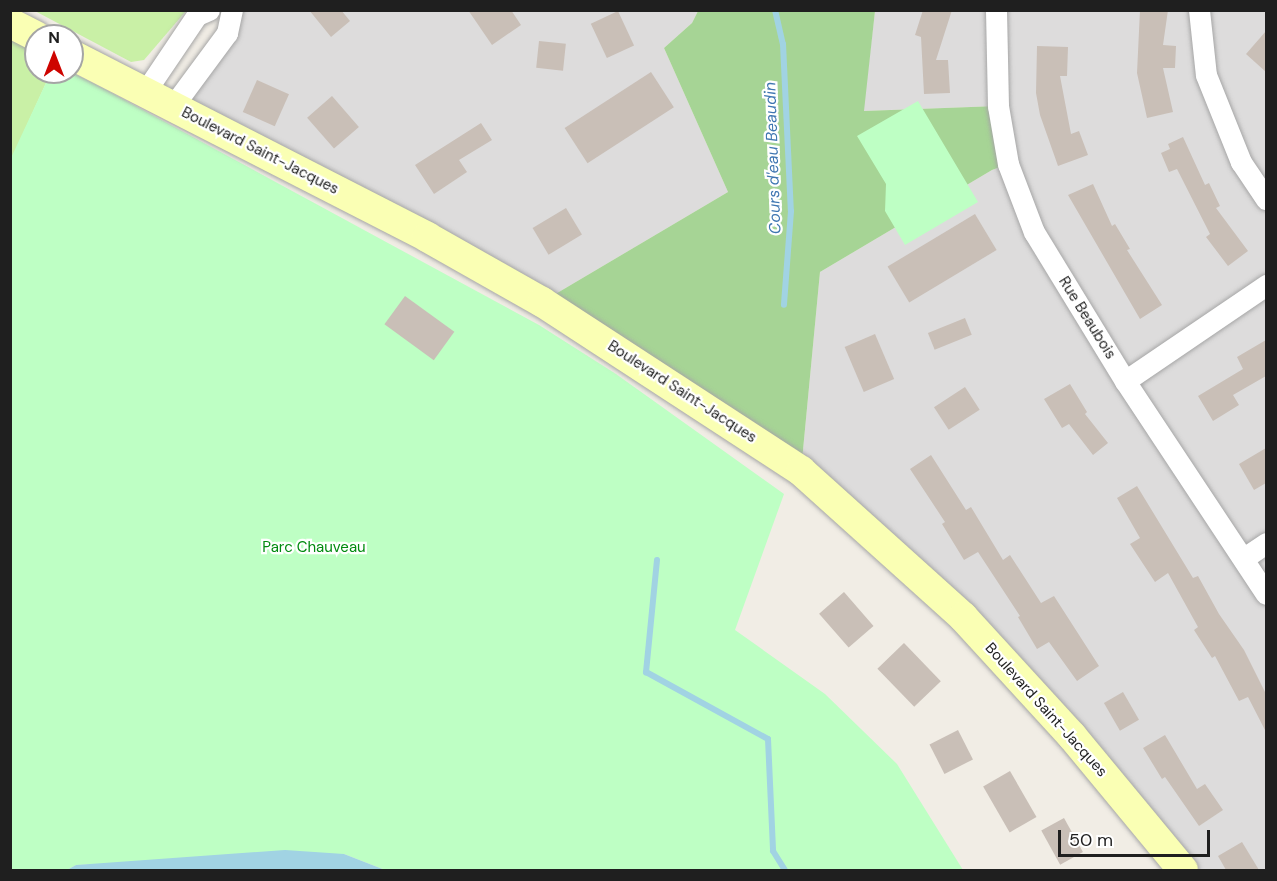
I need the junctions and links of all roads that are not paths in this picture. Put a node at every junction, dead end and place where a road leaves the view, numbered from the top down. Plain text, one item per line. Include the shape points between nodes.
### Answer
1 (209, 10) edge
2 (232, 10) edge
3 (996, 10) edge
4 (1202, 12) edge
5 (10, 23) edge
6 (24, 30) edge
7 (84, 61) edge
8 (145, 92) junction
9 (172, 106) junction
10 (1266, 199) edge
11 (1266, 285) edge
12 (1125, 381) junction
13 (1266, 543) edge
14 (1244, 558) junction
15 (1266, 594) edge
16 (1183, 870) edge

1 - 8 street via 197,15
2 - 9 street via 227,33
3 - 12 street, Rue Beaubois via 998,106 1008,164 1034,232
4 - 10 street via 1206,75 1241,162
5 - 6 street
7 - 8 street, Boulevard Saint-Jacques
8 - 9 street, Boulevard Saint-Jacques
9 - 16 street, Boulevard Saint-Jacques via 427,237 542,302 801,471 963,617 1072,736
11 - 12 street
12 - 14 street, Rue Beaubois
13 - 14 street
14 - 15 street, Rue Beaubois

